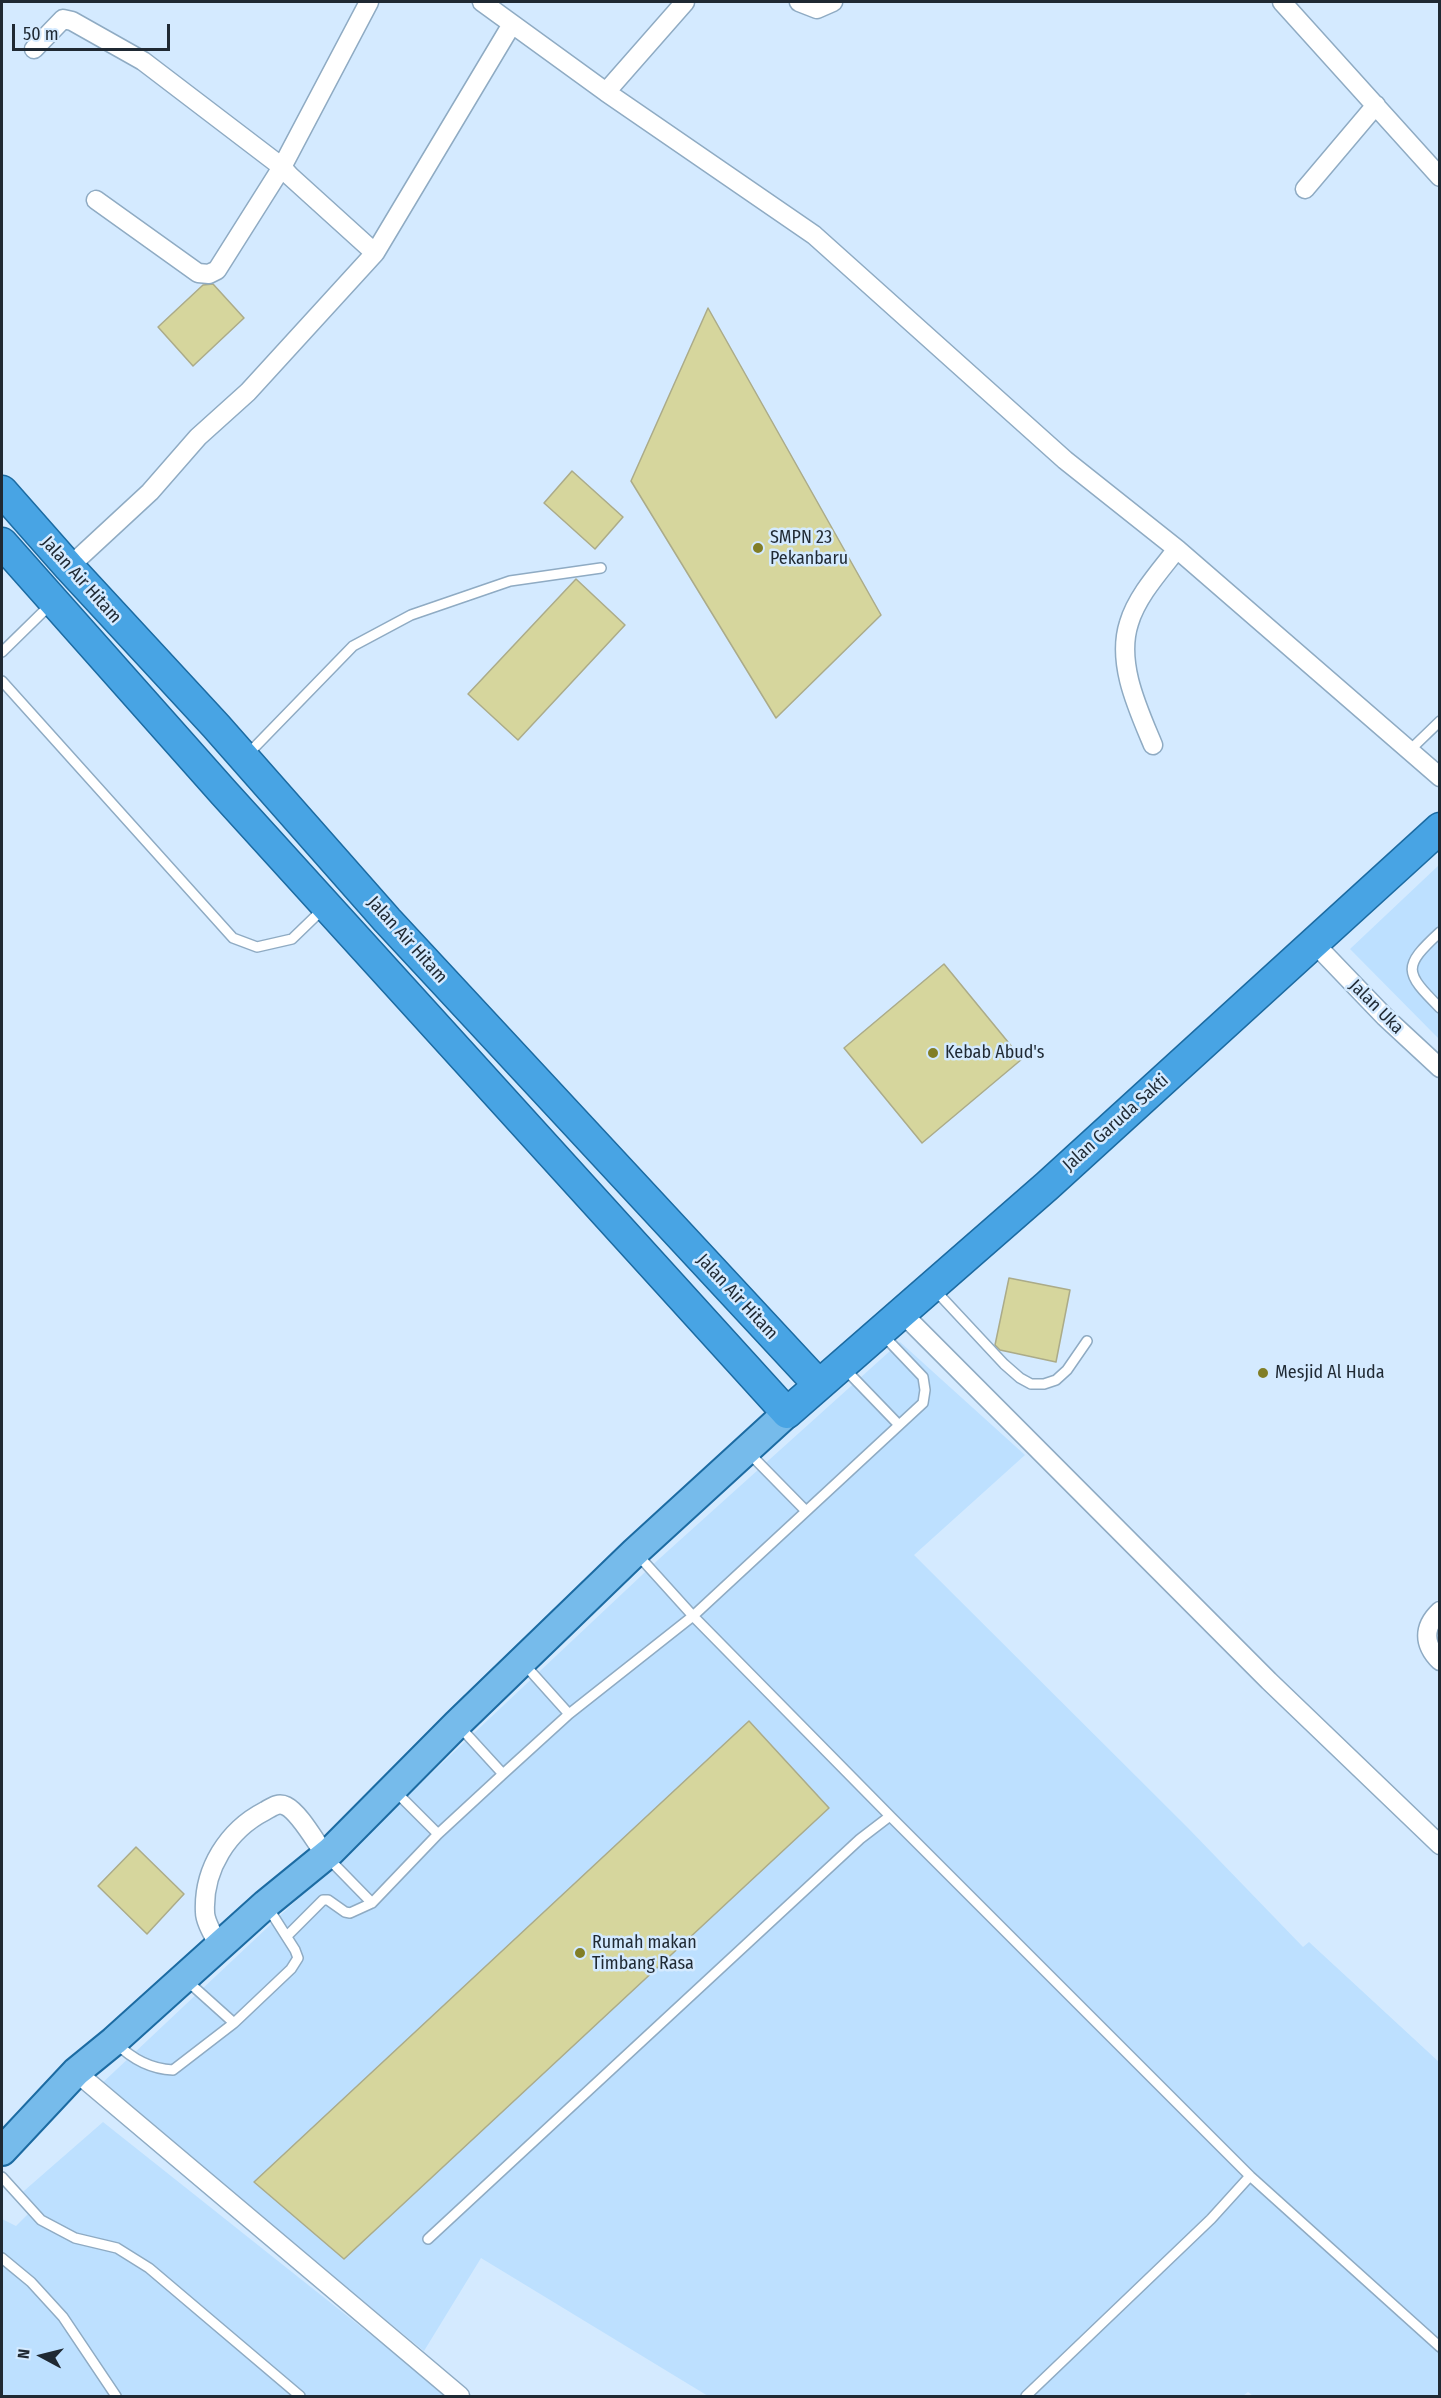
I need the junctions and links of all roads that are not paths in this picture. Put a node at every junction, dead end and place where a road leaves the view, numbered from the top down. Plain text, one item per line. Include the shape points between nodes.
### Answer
1 (369, 2) edge
2 (482, 2) edge
3 (685, 2) edge
4 (799, 2) edge
5 (833, 2) edge
6 (1282, 2) edge
7 (512, 24) junction
8 (34, 49) dead end
9 (606, 92) junction
10 (1376, 105) junction
11 (282, 167) junction
12 (1440, 177) edge
13 (1305, 189) dead end
14 (96, 200) dead end
15 (375, 253) junction
16 (2, 491) edge
17 (2, 543) edge
18 (1177, 549) junction
19 (69, 567) junction
20 (601, 568) dead end
21 (53, 602) junction
22 (2, 652) edge
23 (2, 681) edge
24 (1440, 720) edge
25 (1153, 745) dead end
26 (1410, 750) junction
27 (244, 758) junction
28 (1440, 777) edge
29 (1440, 828) edge
30 (327, 905) junction
31 (1440, 932) edge
32 (1314, 943) junction
33 (1440, 1008) edge
34 (1440, 1068) edge
35 (932, 1287) junction
36 (901, 1312) junction
37 (879, 1331) junction
38 (1087, 1341) dead end
39 (842, 1365) junction
40 (819, 1385) junction
41 (787, 1413) junction
42 (899, 1425) junction
43 (746, 1451) junction
44 (806, 1511) junction
45 (635, 1552) junction
46 (1440, 1611) edge
47 (693, 1616) junction
48 (1440, 1661) edge
49 (522, 1662) junction
50 (569, 1714) junction
51 (458, 1724) junction
52 (503, 1774) junction
53 (392, 1788) junction
54 (890, 1816) junction
55 (438, 1834) junction
56 (1440, 1845) edge
57 (326, 1856) junction
58 (372, 1903) junction
59 (266, 1904) junction
60 (287, 1936) junction
61 (219, 1946) junction
62 (183, 1978) junction
63 (234, 2023) junction
64 (114, 2041) junction
65 (76, 2072) junction
66 (2, 2151) edge
67 (1250, 2176) junction
68 (2, 2177) edge
69 (428, 2239) dead end
70 (2, 2259) edge
71 (1440, 2348) edge
72 (116, 2397) edge
73 (300, 2397) edge
74 (460, 2397) edge
75 (1026, 2397) edge

1 - 11 street
2 - 7 street
3 - 9 street
4 - 5 street via 817,9
6 - 10 street
7 - 9 street
7 - 15 street
8 - 11 street via 63,20 72,21 143,61
9 - 18 street via 814,235 1065,460
10 - 12 street
10 - 13 street
11 - 14 street via 217,270 209,274 198,273
11 - 15 street
15 - 19 street via 248,392
16 - 19 highway, Jalan Air Hitam
17 - 21 highway, Jalan Air Hitam
18 - 25 street via 1134,611 1126,638 1126,665 1135,701
18 - 26 street
19 - 27 highway, Jalan Air Hitam
20 - 27 lane via 510,581 392,625 353,646
21 - 22 lane
21 - 30 highway, Jalan Air Hitam
23 - 30 lane via 233,938 258,947 291,939
24 - 26 lane
26 - 28 street
27 - 40 highway, Jalan Air Hitam via 387,920
29 - 32 highway, Jalan Garuda Sakti
30 - 41 highway, Jalan Air Hitam
31 - 33 lane via 1417,953 1412,971 1418,986
32 - 34 street, Jalan Uka
32 - 35 highway, Jalan Garuda Sakti
35 - 36 highway, Jalan Garuda Sakti
35 - 38 lane via 993,1354 1025,1382 1036,1385 1056,1380 1068,1371
36 - 37 highway, Jalan Garuda Sakti
36 - 56 street via 1269,1681
37 - 39 highway, Jalan Garuda Sakti
37 - 42 lane via 923,1377 926,1390 923,1403
39 - 40 highway, Jalan Garuda Sakti
39 - 42 lane
40 - 41 highway, Jalan Garuda Sakti
41 - 43 main road
42 - 44 lane
43 - 44 lane
43 - 45 main road
44 - 47 lane
45 - 47 lane
45 - 49 main road
46 - 48 street via 1429,1623 1427,1634 1433,1654
47 - 50 lane
47 - 54 lane
49 - 50 lane
49 - 51 main road
50 - 52 lane
51 - 52 lane
51 - 53 main road
52 - 55 lane
53 - 55 lane
53 - 57 main road
54 - 67 lane
54 - 69 lane via 766,1925
55 - 58 lane
57 - 58 lane
57 - 59 main road
57 - 61 street via 285,1805 276,1804 248,1820 222,1847 208,1880 204,1914
58 - 60 lane via 350,1913 323,1900
59 - 60 lane
59 - 61 main road
60 - 63 lane via 298,1958
61 - 62 main road
62 - 63 lane
62 - 64 main road
63 - 64 lane via 173,2070 150,2066
64 - 65 main road
65 - 66 main road
65 - 74 street
67 - 71 lane
67 - 75 lane via 1211,2219
68 - 73 lane via 41,2220 75,2238 117,2248 149,2268
70 - 72 lane via 31,2282 63,2317

